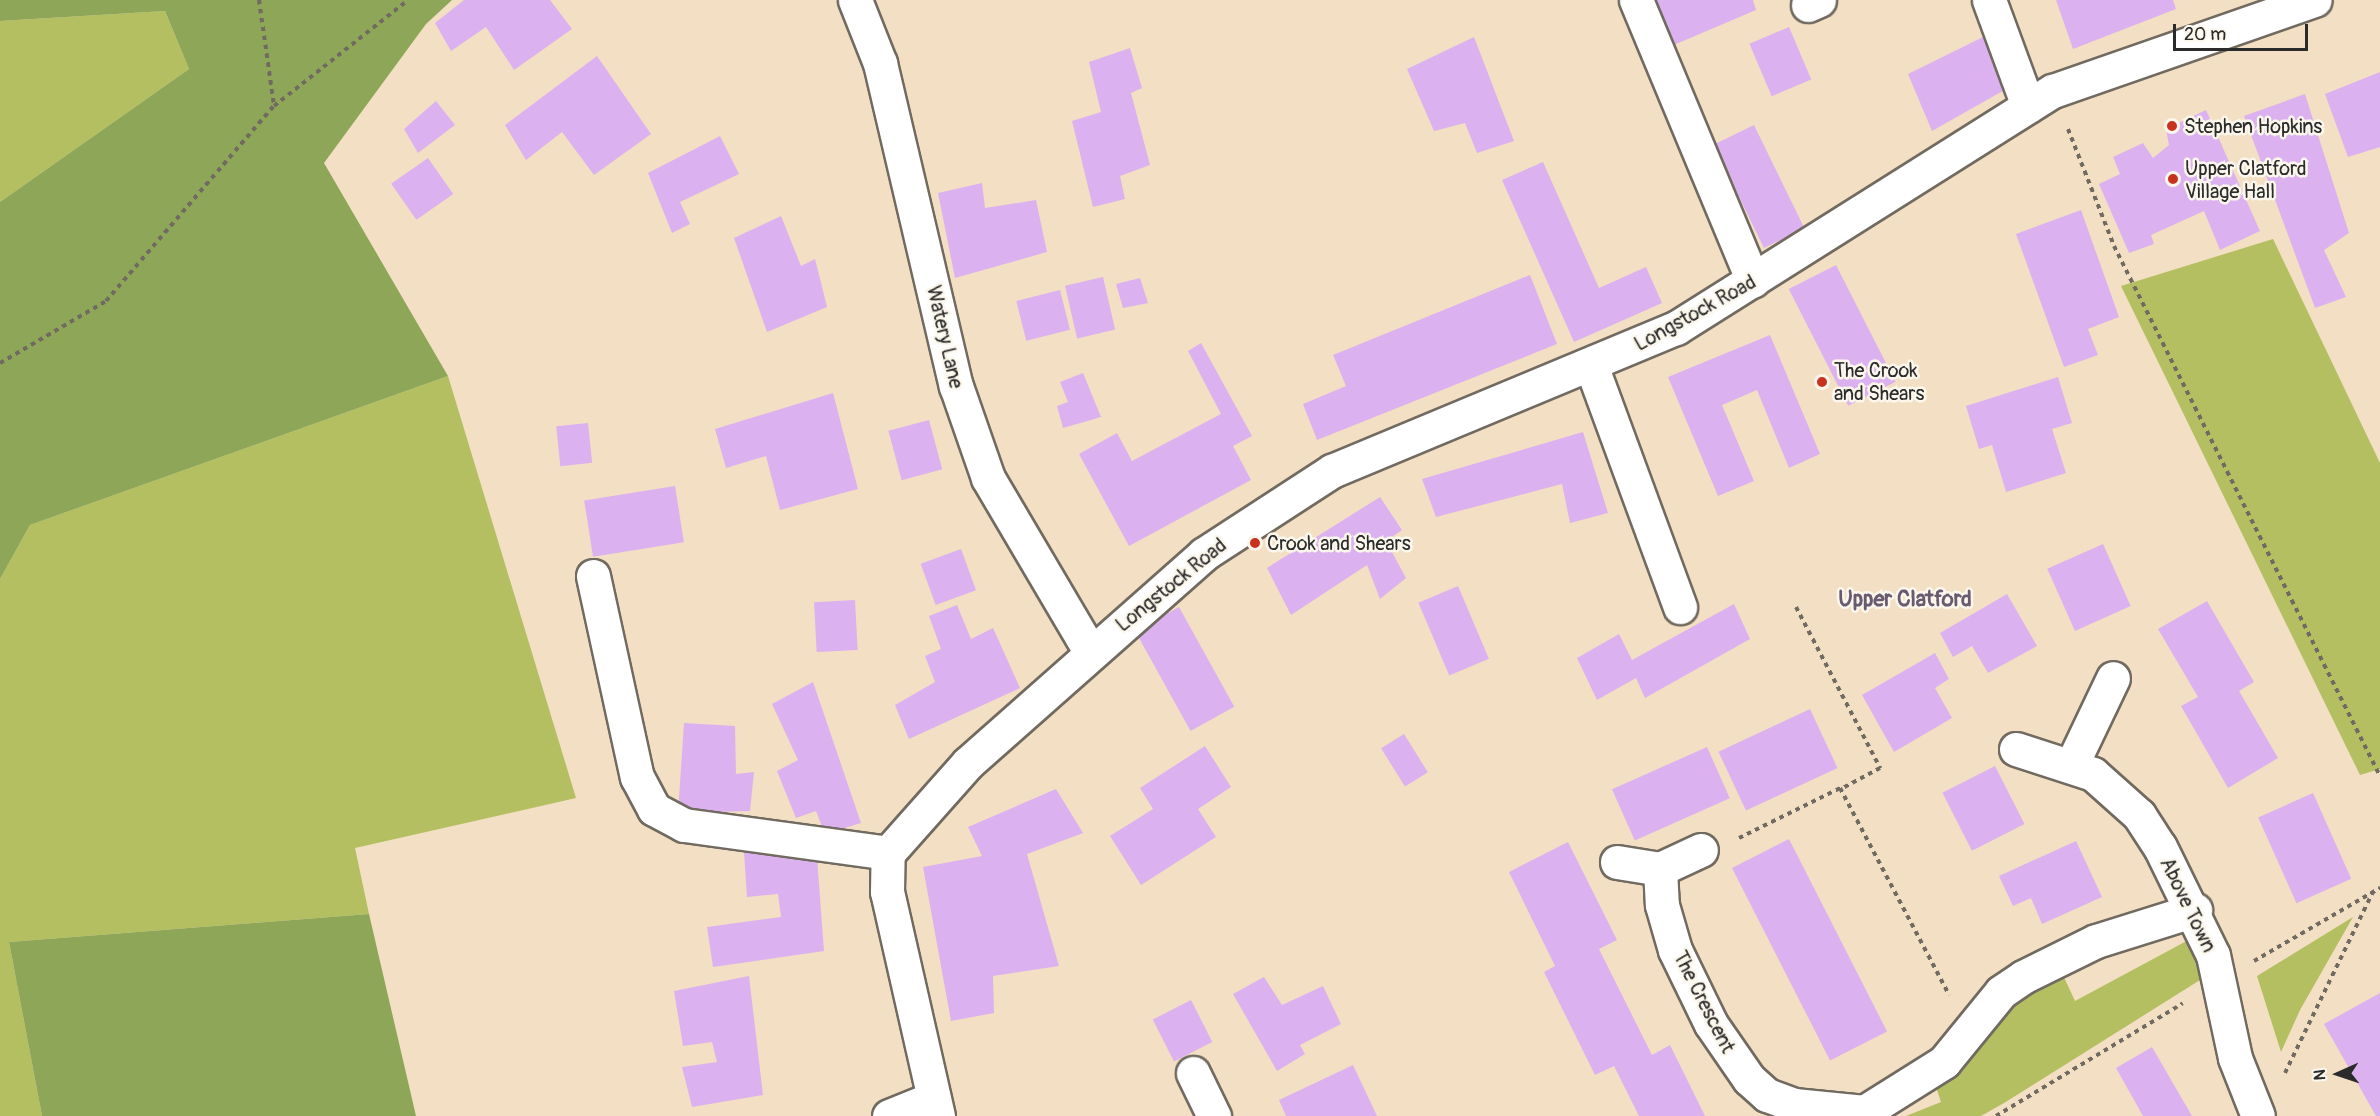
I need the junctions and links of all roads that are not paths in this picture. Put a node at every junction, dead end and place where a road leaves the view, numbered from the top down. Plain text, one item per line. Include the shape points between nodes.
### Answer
1 (855, 0) edge
2 (1636, 0) edge
3 (1989, 0) edge
4 (2315, 0) edge
5 (2040, 99) junction
6 (1753, 281) junction
7 (1591, 365) junction
8 (594, 576) dead end
9 (1680, 607) dead end
10 (1090, 651) junction
11 (2113, 678) dead end
12 (2016, 749) dead end
13 (2072, 764) junction
14 (1701, 850) road end
15 (888, 853) junction
16 (1617, 862) dead end
17 (1660, 869) junction
18 (2195, 910) junction
19 (1192, 1073) dead end
20 (936, 1107) edge
21 (1862, 1114) edge
22 (889, 1116) edge
23 (1214, 1116) edge
24 (2258, 1116) edge

1 - 10 street, Watery Lane via 880,63 956,387 988,478
2 - 6 street
3 - 5 street
4 - 5 street, Longstock Road
5 - 6 street, Longstock Road
6 - 7 street, Longstock Road via 1676,328
7 - 9 street
7 - 10 street, Longstock Road via 1332,471 1204,554
8 - 15 street via 637,777 654,809 684,825
10 - 15 street, Longstock Road via 968,763
11 - 13 street
12 - 13 street, Above Town
13 - 18 street, Above Town via 2093,774 2139,815
14 - 17 street
15 - 20 street via 887,892
16 - 17 street
17 - 21 street, The Crescent via 1675,950 1711,1024 1743,1071 1767,1095 1794,1105
18 - 21 street, The Crescent via 2097,941 2024,977 2001,992 1970,1035 1919,1082
18 - 24 street, Above Town via 2221,981 2235,1058
19 - 23 street
20 - 22 street

